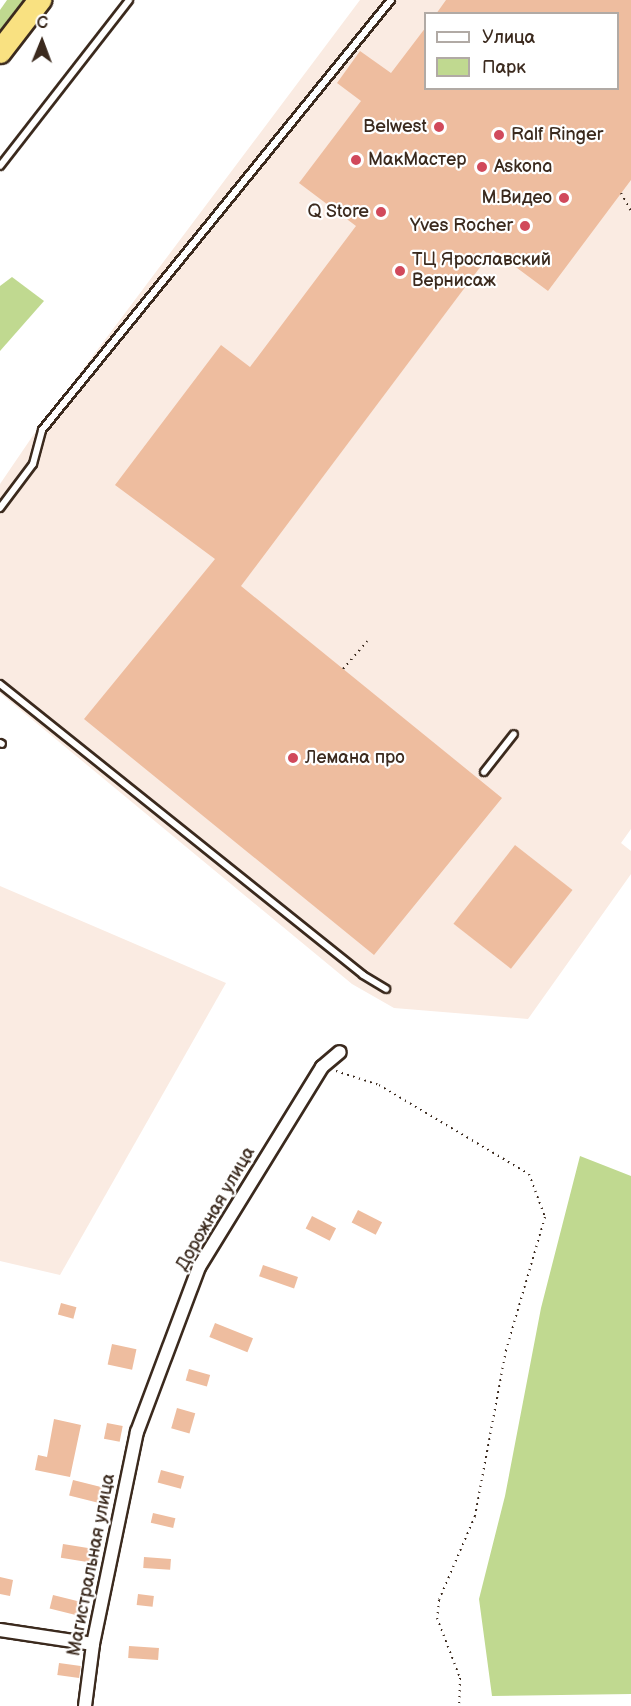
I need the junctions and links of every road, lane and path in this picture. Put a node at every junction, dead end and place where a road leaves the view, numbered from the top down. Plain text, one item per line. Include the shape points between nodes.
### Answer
1 (40, 0) edge
2 (129, 0) edge
3 (391, 0) edge
4 (0, 52) edge
5 (0, 166) edge
6 (621, 193) dead end
7 (631, 211) edge
8 (0, 508) edge
9 (367, 641) dead end
10 (344, 669) dead end
11 (0, 684) edge
12 (514, 734) dead end
13 (484, 772) dead end
14 (386, 989) dead end
15 (340, 1052) dead end
16 (322, 1067) junction
17 (137, 1432) joint
18 (0, 1630) edge
19 (93, 1644) junction
20 (85, 1706) edge
21 (459, 1706) edge

1 - 4 highway
2 - 5 lane
3 - 8 lane via 42,430 33,465
6 - 7 path
9 - 10 path
11 - 14 lane via 363,975
12 - 13 lane
15 - 16 street, Дорожная улица
16 - 17 street, Дорожная улица via 199,1267
16 - 21 path via 379,1085 529,1174 545,1217 506,1350 475,1516 439,1600 437,1618 460,1678
17 - 19 street, Магистральная улица
18 - 19 street
19 - 20 street, Магистральная улица

